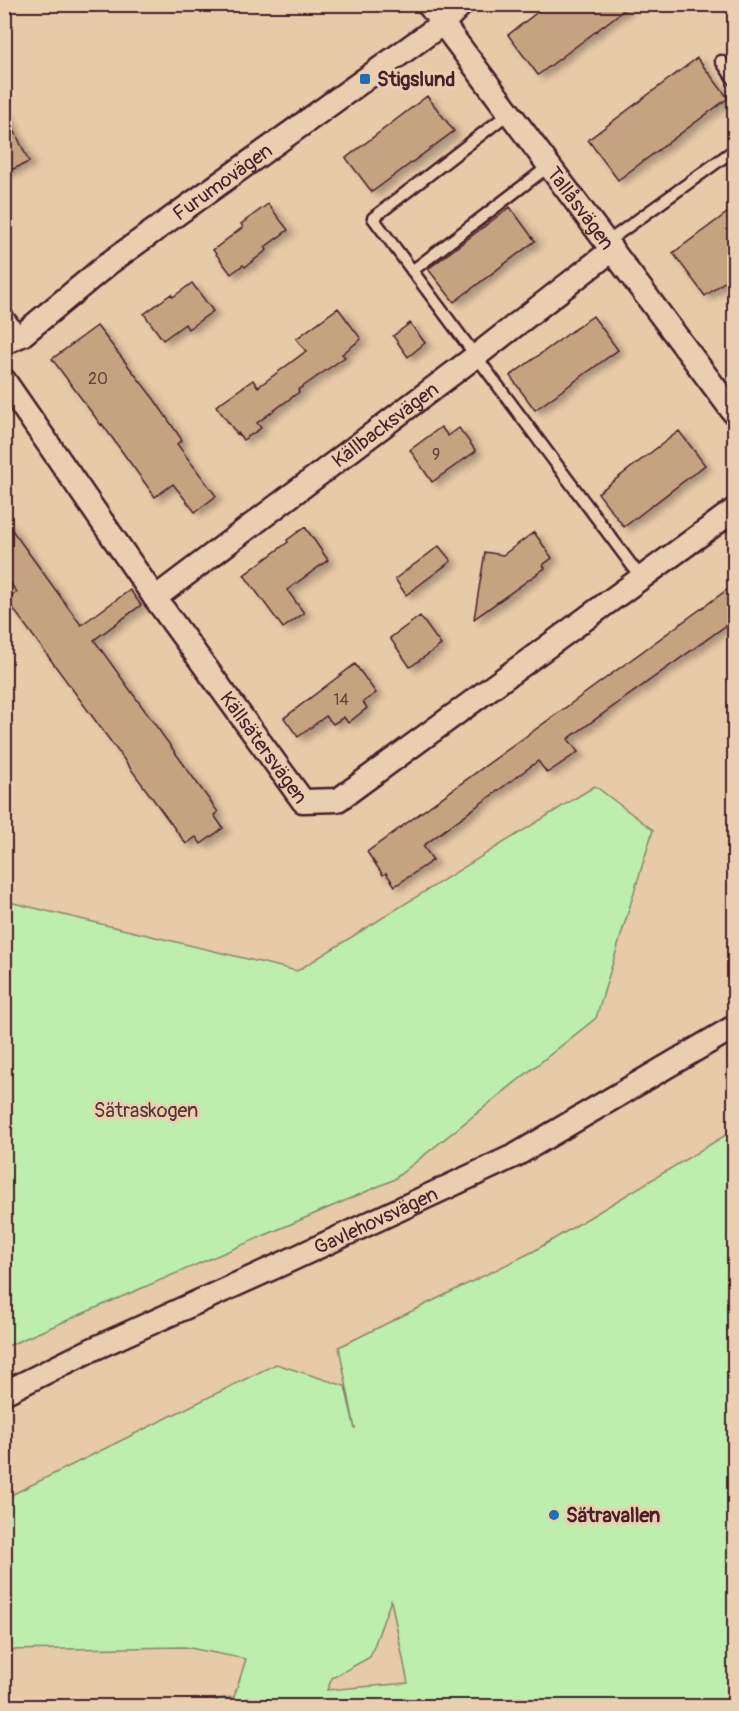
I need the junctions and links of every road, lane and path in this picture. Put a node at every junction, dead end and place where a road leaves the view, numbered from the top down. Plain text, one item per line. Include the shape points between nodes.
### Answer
1 (428, 4) edge
2 (462, 4) edge
3 (442, 24) junction
4 (721, 61) dead end
5 (735, 80) edge
6 (509, 113) junction
7 (735, 150) edge
8 (549, 166) junction
9 (609, 246) junction
10 (412, 271) junction
11 (4, 310) edge
12 (13, 339) edge
13 (476, 356) junction
14 (4, 380) edge
15 (735, 413) edge
16 (735, 510) edge
17 (642, 579) junction
18 (155, 598) junction
19 (735, 1027) edge
20 (4, 1393) edge

1 - 3 street, Tallåsvägen
2 - 3 street, Furumovägen
3 - 6 street, Tallåsvägen
3 - 12 street, Furumovägen via 109,263
4 - 5 lane
6 - 8 street, Tallåsvägen
6 - 10 lane via 373,218
7 - 9 lane
8 - 9 street, Tallåsvägen
8 - 10 lane
9 - 13 street, Källbacksvägen
9 - 15 street, Tallåsvägen
10 - 13 lane
11 - 12 lane
13 - 17 lane
13 - 18 street, Källbacksvägen
14 - 18 street, Källsätersvägen
16 - 17 street, Källsätersvägen
17 - 18 street, Källsätersvägen via 338,800 303,801
19 - 20 street, Gavlehovsvägen via 516,1155

